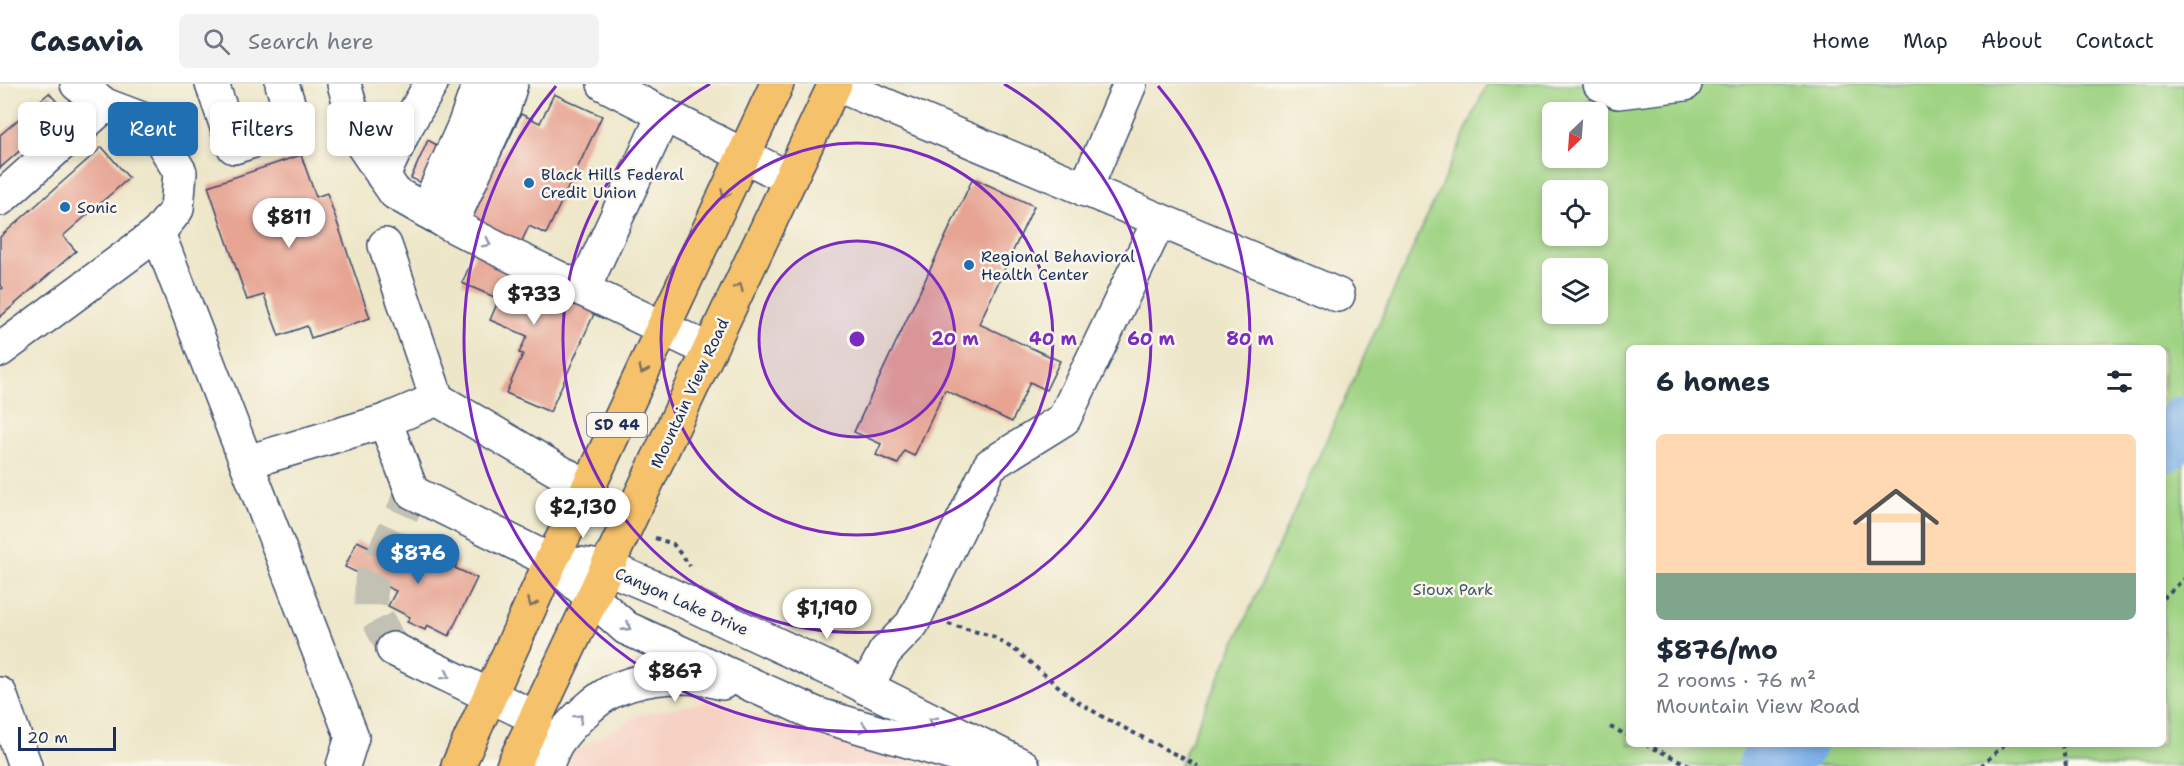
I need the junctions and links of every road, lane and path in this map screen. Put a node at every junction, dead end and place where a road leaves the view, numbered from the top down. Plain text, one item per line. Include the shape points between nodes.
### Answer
1 (77, 84) edge
2 (212, 84) edge
3 (282, 84) edge
4 (344, 84) edge
5 (431, 84) edge
6 (468, 84) edge
7 (479, 84) edge
8 (495, 84) edge
9 (511, 84) edge
10 (604, 84) edge
11 (777, 84) edge
12 (835, 84) edge
13 (1130, 84) edge
14 (1600, 84) edge
15 (1685, 84) edge
16 (105, 105) junction
17 (664, 114) junction
18 (744, 154) junction
19 (383, 176) junction
20 (790, 179) junction
21 (1084, 190) junction
22 (0, 199) edge
23 (432, 214) junction
24 (1159, 221) junction
25 (158, 233) junction
26 (385, 245) dead end
27 (583, 290) junction
28 (1338, 296) dead end
29 (662, 328) junction
30 (0, 350) edge
31 (709, 350) junction
32 (437, 399) junction
33 (385, 421) junction
34 (247, 462) junction
35 (589, 486) junction
36 (552, 561) junction
37 (608, 568) junction
38 (2184, 579) edge
39 (2166, 595) edge
40 (593, 598) junction
41 (393, 649) tunnel mouth
42 (866, 688) junction
43 (0, 694) edge
44 (490, 698) junction
45 (816, 714) junction
46 (536, 718) junction
47 (1610, 727) dead end
48 (1626, 735) edge
49 (1651, 747) edge
50 (2002, 747) edge
51 (2063, 747) edge
52 (25, 766) edge
53 (343, 766) edge
54 (458, 766) edge
55 (513, 766) edge
56 (546, 766) edge
57 (993, 766) edge
58 (1023, 766) edge
59 (1691, 766) edge
60 (1981, 766) edge
61 (2066, 766) edge

1 - 16 street
2 - 3 street via 234,147 296,128
4 - 19 street via 361,143
5 - 19 street
6 - 23 street
7 - 23 street
8 - 23 street via 482,120
9 - 23 street via 504,107
10 - 17 street
11 - 18 main road, SD 44
12 - 20 main road, Mountain View Road / SD 44
12 - 21 street
13 - 21 street
14 - 15 street via 1618,93
16 - 22 street
16 - 25 street via 150,122 180,172 177,209
17 - 18 street
17 - 27 street
18 - 20 street
18 -> 29 main road, SD 44
19 - 23 street via 395,193
31 -> 20 main road, Mountain View Road / SD 44
21 - 24 street
23 -> 27 street
24 - 28 street
24 - 42 street via 1064,420 990,465 912,624 885,652
25 - 30 street
25 - 34 street
26 - 32 street
27 - 29 street
29 - 31 street
29 -> 35 main road, SD 44
31 - 37 main road, Mountain View Road / SD 44
32 - 33 street
32 - 35 street
33 - 34 street
33 - 36 street via 412,492
34 - 53 street via 352,737
35 - 36 main road, SD 44
36 - 37 street, Canyon Lake Drive
36 - 40 street
36 -> 44 main road, SD 44
37 - 40 main road, Mountain View Road / SD 44
37 - 42 street, Canyon Lake Drive
38 - 39 path
40 -> 45 street via 626,628
40 - 46 main road, Mountain View Road / SD 44
41 -> 44 street
58 -> 42 street, Canyon Lake Drive
43 - 52 street
44 - 46 street
44 - 54 main road, SD 44
56 -> 45 street via 557,742 595,704 615,690 662,678 719,682
45 -> 57 street
46 - 55 main road, Mountain View Road / SD 44
47 - 48 path
49 - 59 path
50 - 60 path
51 - 61 path

